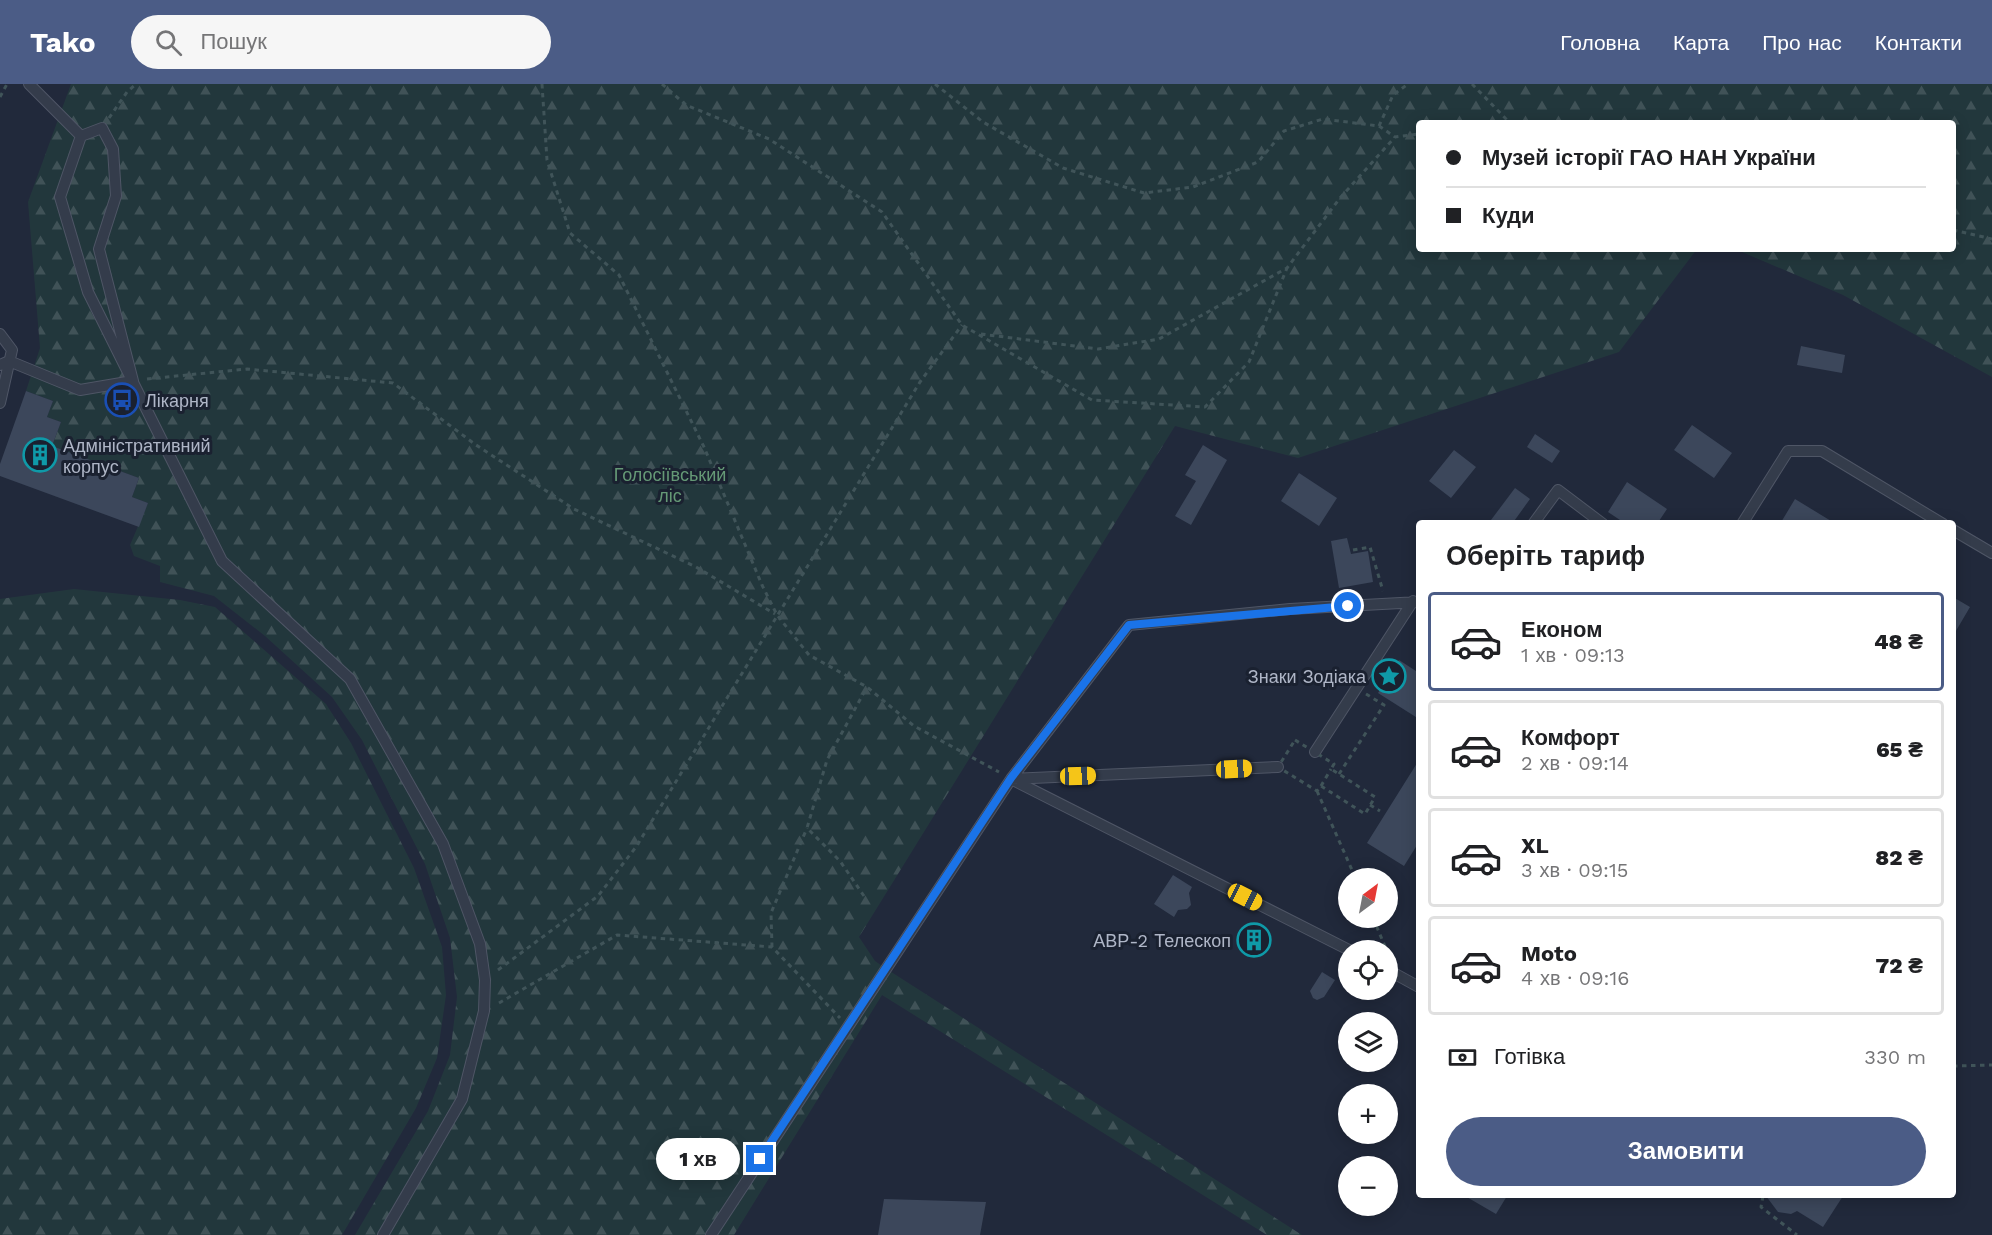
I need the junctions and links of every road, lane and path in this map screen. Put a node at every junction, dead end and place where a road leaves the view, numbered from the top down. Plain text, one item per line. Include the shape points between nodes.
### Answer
1 (7, 84) edge
2 (29, 84) edge
3 (136, 84) edge
4 (542, 84) edge
5 (662, 84) edge
6 (935, 84) edge
7 (1408, 84) edge
8 (1472, 84) edge
9 (0, 97) edge
10 (1507, 120) edge
11 (1378, 126) junction
12 (102, 128) junction
13 (1416, 134) edge
14 (81, 136) junction
15 (1395, 137) junction
16 (1956, 231) edge
17 (1992, 239) edge
18 (1287, 268) junction
19 (962, 325) junction
20 (980, 333) junction
21 (0, 334) edge
22 (5, 363) edge
23 (133, 381) junction
24 (0, 403) edge
25 (1536, 520) edge
26 (1598, 520) edge
27 (1744, 520) edge
28 (1936, 520) edge
29 (1956, 532) edge
30 (1353, 550) dead end
31 (1992, 553) edge
32 (1416, 601) edge
33 (1386, 604) junction
34 (777, 615) junction
35 (867, 687) junction
36 (1356, 687) junction
37 (1315, 752) junction
38 (1278, 767) junction
39 (1331, 769) junction
40 (1339, 774) junction
41 (1011, 778) junction
42 (1321, 786) junction
43 (1317, 791) junction
44 (1371, 805) junction
45 (1380, 811) dead end
46 (807, 828) junction
47 (1351, 868) edge
48 (864, 896) dead end
49 (1338, 944) edge
50 (772, 947) junction
51 (1398, 975) edge
52 (485, 980) junction
53 (1416, 985) edge
54 (484, 1011) junction
55 (848, 1025) junction
56 (1992, 1065) edge
57 (1956, 1066) edge
58 (1763, 1198) edge
59 (383, 1235) edge
60 (711, 1235) edge
61 (1797, 1235) edge

1 - 9 path
2 - 14 lane
3 - 12 path
4 - 34 path via 547,160 570,233 619,275 704,447
5 - 19 path via 686,105 769,139 882,212
6 - 11 path via 982,122 1063,168 1144,193 1192,187 1258,162 1284,131 1323,119
7 - 11 path via 1393,95
8 - 10 path
11 - 15 path
12 - 14 lane
12 - 23 lane via 113,149 116,196 99,249
13 - 15 path
14 - 23 lane via 60,197 88,292
15 - 18 path via 1340,198
16 - 17 path
18 - 20 path via 1159,339 1098,350
18 - 20 path via 1248,362 1205,407 1092,400
19 - 20 path
19 - 34 path via 920,382
21 - 22 lane via 12,350
22 - 23 lane via 80,390
22 - 24 lane
23 - 34 path via 247,369 393,383 476,445 574,509 696,567
23 - 52 lane via 222,561 350,679 443,844 480,944
25 - 26 lane via 1558,490
27 - 28 lane via 1788,450 1822,451
29 - 31 lane
30 - 33 path via 1370,547
32 - 33 lane
32 - 36 lane
33 - 41 lane via 1129,625
34 - 35 path via 809,656
34 - 52 path via 636,847 598,896
35 - 41 path via 914,726
35 - 46 path via 827,760
36 - 37 lane
36 - 40 path via 1384,705
37 - 38 path via 1295,740
37 - 39 path via 1334,764
38 - 41 lane
38 - 43 path
39 - 40 path
39 - 42 path
40 - 44 path via 1375,797
41 - 49 lane
41 - 55 lane
42 - 43 path
42 - 44 path via 1365,814
43 - 47 path
44 - 45 path
46 - 48 path via 840,861
46 - 50 path via 771,912
50 - 54 path via 617,935
50 - 55 path
51 - 53 lane
52 - 54 lane
54 - 59 lane via 462,1100
55 - 60 lane
56 - 57 path
58 - 61 path via 1761,1206

